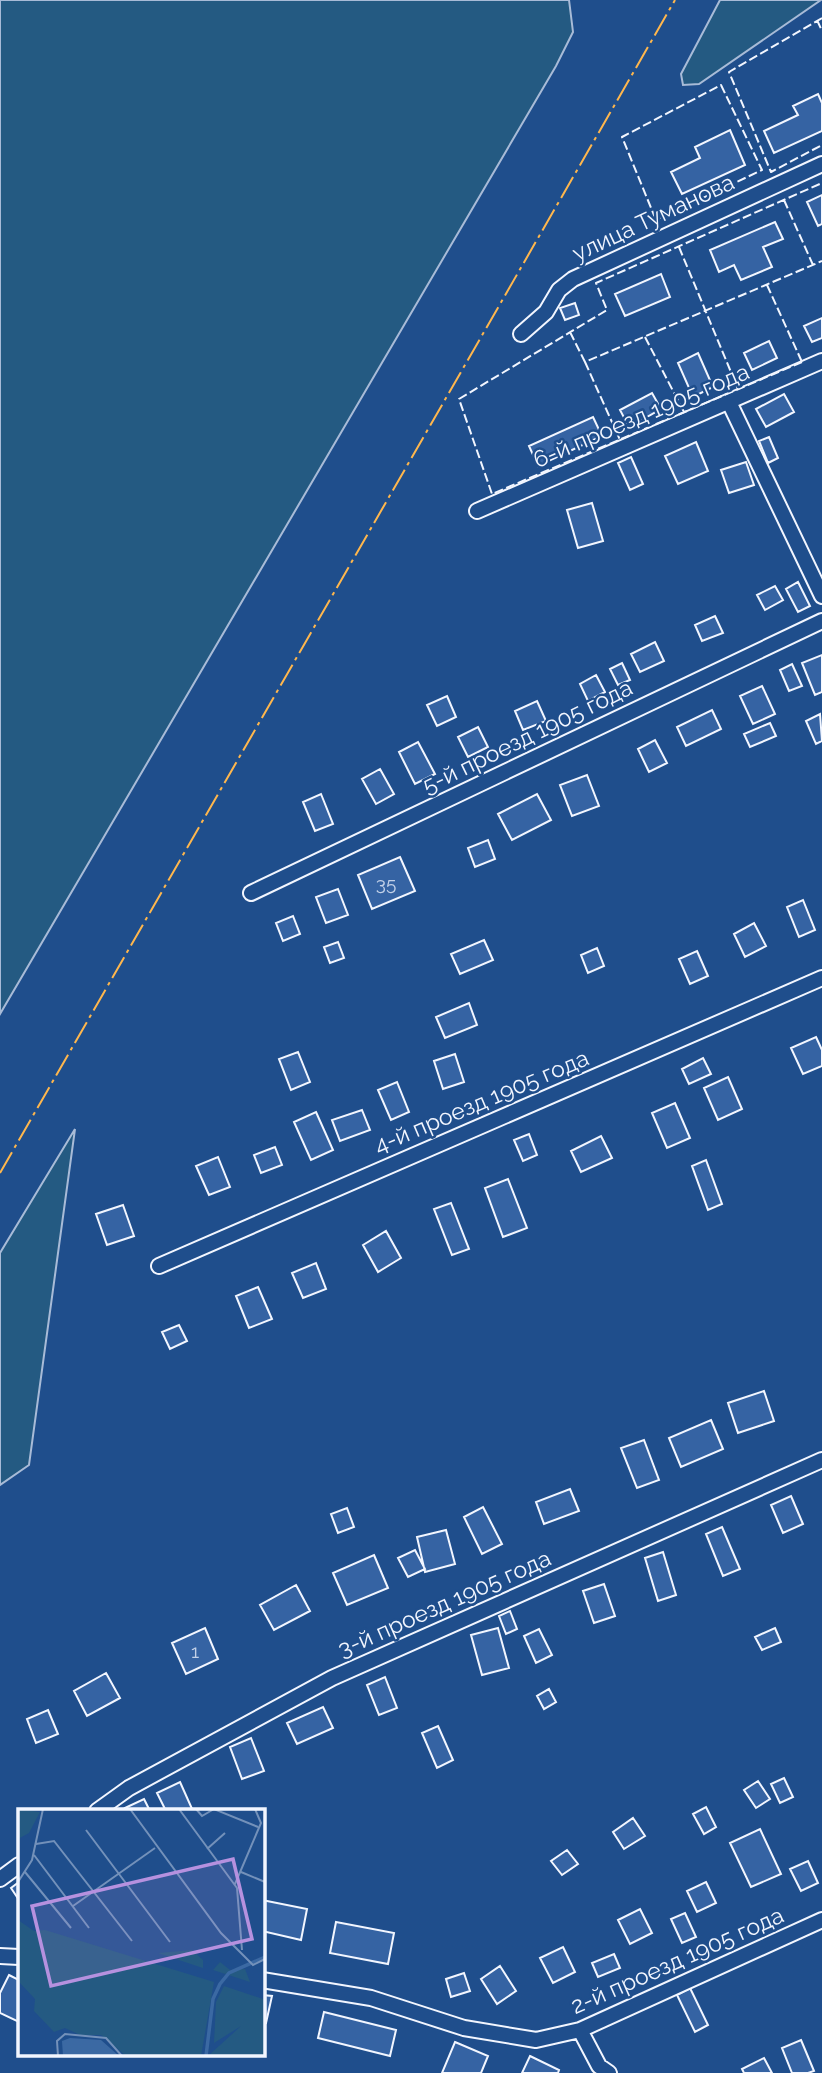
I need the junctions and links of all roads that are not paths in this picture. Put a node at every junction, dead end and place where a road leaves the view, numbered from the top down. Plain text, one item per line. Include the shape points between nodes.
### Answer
1 (822, 164) edge
2 (520, 334) dead end
3 (822, 361) edge
4 (729, 402) junction
5 (477, 511) dead end
6 (822, 596) edge
7 (822, 621) edge
8 (251, 893) dead end
9 (822, 978) edge
10 (159, 1266) dead end
11 (822, 1460) edge
12 (100, 1809) edge
13 (18, 1866) edge
14 (0, 1879) edge
15 (822, 1920) edge
16 (0, 1956) edge
17 (18, 1957) edge
18 (264, 1980) edge
19 (580, 2030) junction
20 (609, 2073) edge

1 - 2 street, улица Туманова via 573,279
3 - 4 street, 6-й проезд 1905 года
4 - 5 street, 6-й проезд 1905 года
4 - 6 street
7 - 8 street, 5-й проезд 1905 года
9 - 10 street, 4-й проезд 1905 года
11 - 12 street, 3-й проезд 1905 года via 332,1678 129,1788
13 - 14 street
15 - 19 street, 2-й проезд 1905 года
16 - 17 street
18 - 19 street, 2-й проезд 1905 года via 371,1998 464,2028 536,2040
19 - 20 street via 599,2066

